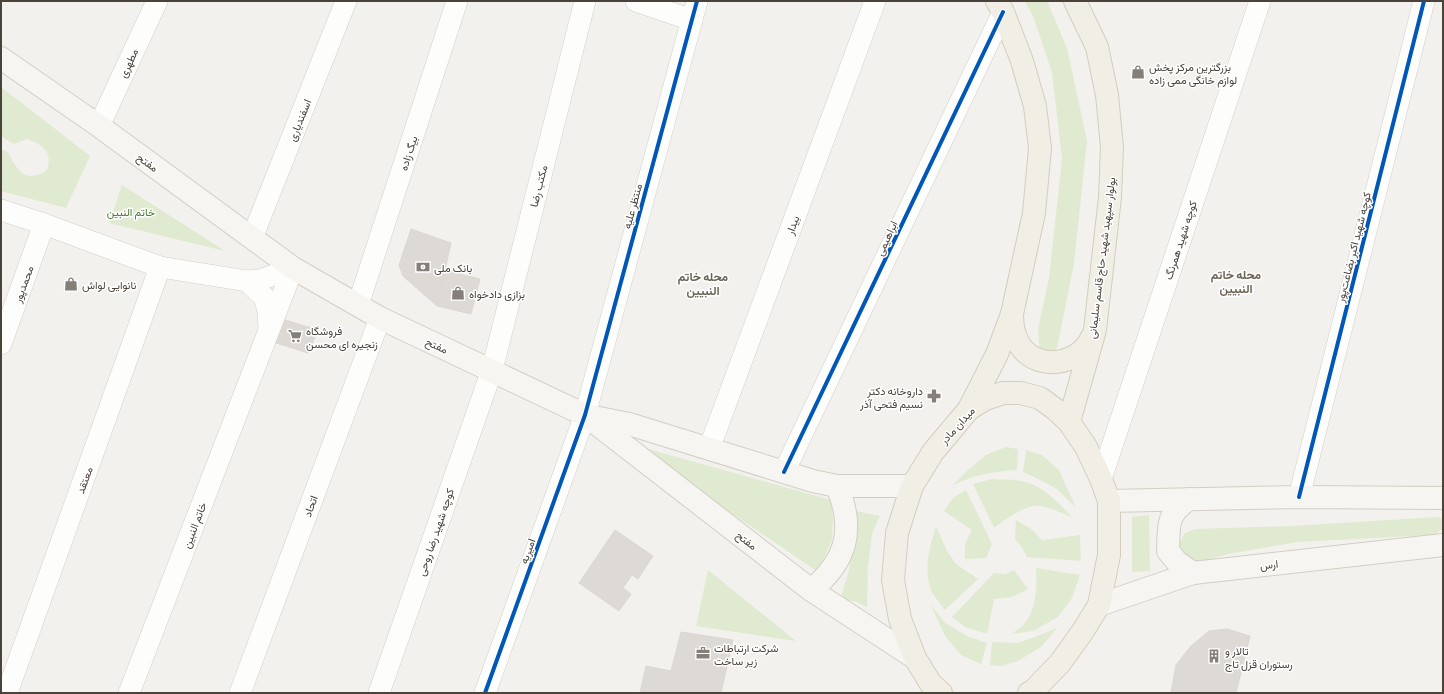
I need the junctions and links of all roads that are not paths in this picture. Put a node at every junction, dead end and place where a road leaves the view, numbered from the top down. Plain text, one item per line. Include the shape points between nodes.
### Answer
1 (157, 1) edge
2 (346, 1) edge
3 (457, 1) edge
4 (585, 1) edge
5 (636, 1) edge
6 (875, 1) edge
7 (1075, 1) edge
8 (1260, 1) edge
9 (1424, 1) edge
10 (1000, 6) edge
11 (695, 10) edge
12 (1, 58) edge
13 (99, 126) junction
14 (1, 210) edge
15 (44, 224) junction
16 (252, 238) junction
17 (160, 267) junction
18 (293, 268) junction
19 (247, 281) junction
20 (358, 305) junction
21 (1012, 314) junction
22 (380, 318) junction
23 (270, 330) junction
24 (1095, 330) junction
25 (1, 344) edge
26 (492, 370) junction
27 (969, 409) junction
28 (585, 415) junction
29 (1069, 422) junction
30 (709, 449) junction
31 (784, 472) junction
32 (1101, 479) junction
33 (837, 486) junction
34 (912, 486) junction
35 (1299, 497) junction
36 (1443, 498) edge
37 (1189, 499) junction
38 (1109, 501) junction
39 (1443, 545) edge
40 (1193, 573) junction
41 (811, 590) junction
42 (1099, 604) junction
43 (915, 658) junction
44 (935, 690) edge
45 (1031, 692) edge
46 (7, 693) edge
47 (130, 693) edge
48 (240, 693) edge
49 (379, 693) edge
50 (485, 693) edge

1 - 13 street, مطهری
2 - 16 street, اسفندیاری
3 - 20 street, بیگ زاده
4 - 26 street, مکتب رضا
5 - 11 street
6 - 30 street, بیدار
7 - 24 main road, بولوار سپهبد شهید حاج قاسم سلیمانی via 1097,47 1107,95 1112,146 1110,197
8 - 32 street, کوچه شهید همرنگ
9 - 35 street, کوچه شهید اکبر بضاعت‌پور
10 - 21 main road via 1022,61 1035,106 1040,148 1034,214
10 - 31 street, ابراهیمی
11 - 28 street, منتظر علیه
12 - 13 main road, مفتح
13 - 16 main road, مفتح
14 - 15 street
15 - 17 street
15 - 25 street, محمدپور
16 - 18 main road, مفتح
17 - 19 street
17 - 46 street, معتقد
18 - 19 street via 260,280
18 - 20 main road, مفتح
18 - 23 street, خاتم النبین
19 - 23 street via 264,297
20 - 22 main road, مفتح
21 - 24 main road via 1012,330 1019,345 1031,356 1046,362 1062,362 1077,356 1088,344
21 - 27 main road via 997,354
22 - 26 main road, مفتح
22 - 48 street, اتحاد
23 - 47 street, خاتم النبین
24 - 29 main road, بولوار سپهبد شهید حاج قاسم سلیمانی
26 - 28 main road, مفتح
26 - 49 street, کوچه شهید رضا روحی
27 - 29 main road, میدان مادر via 985,398 1003,393 1022,393 1040,398
27 - 34 main road, میدان مادر via 933,452
28 - 30 main road, مفتح via 629,424
28 - 41 main road, مفتح
28 - 50 street, امیریه
29 - 32 main road, میدان مادر via 1086,447
30 - 31 main road, مفتح
31 - 33 main road, مفتح
32 - 38 main road, میدان مادر
33 - 34 main road, مفتح
33 - 41 main road via 846,518 845,540 835,566
34 - 43 main road, میدان مادر via 897,533 893,580 900,619
35 - 36 main road
35 - 37 main road
37 - 38 main road
37 - 40 main road via 1178,507 1170,519 1168,551 1177,562
38 - 42 main road, میدان مادر via 1109,555
39 - 40 main road, ارس
40 - 42 main road, ارس
41 - 43 main road, مفتح
42 - 45 main road, میدان مادر via 1060,663
43 - 44 main road, میدان مادر

